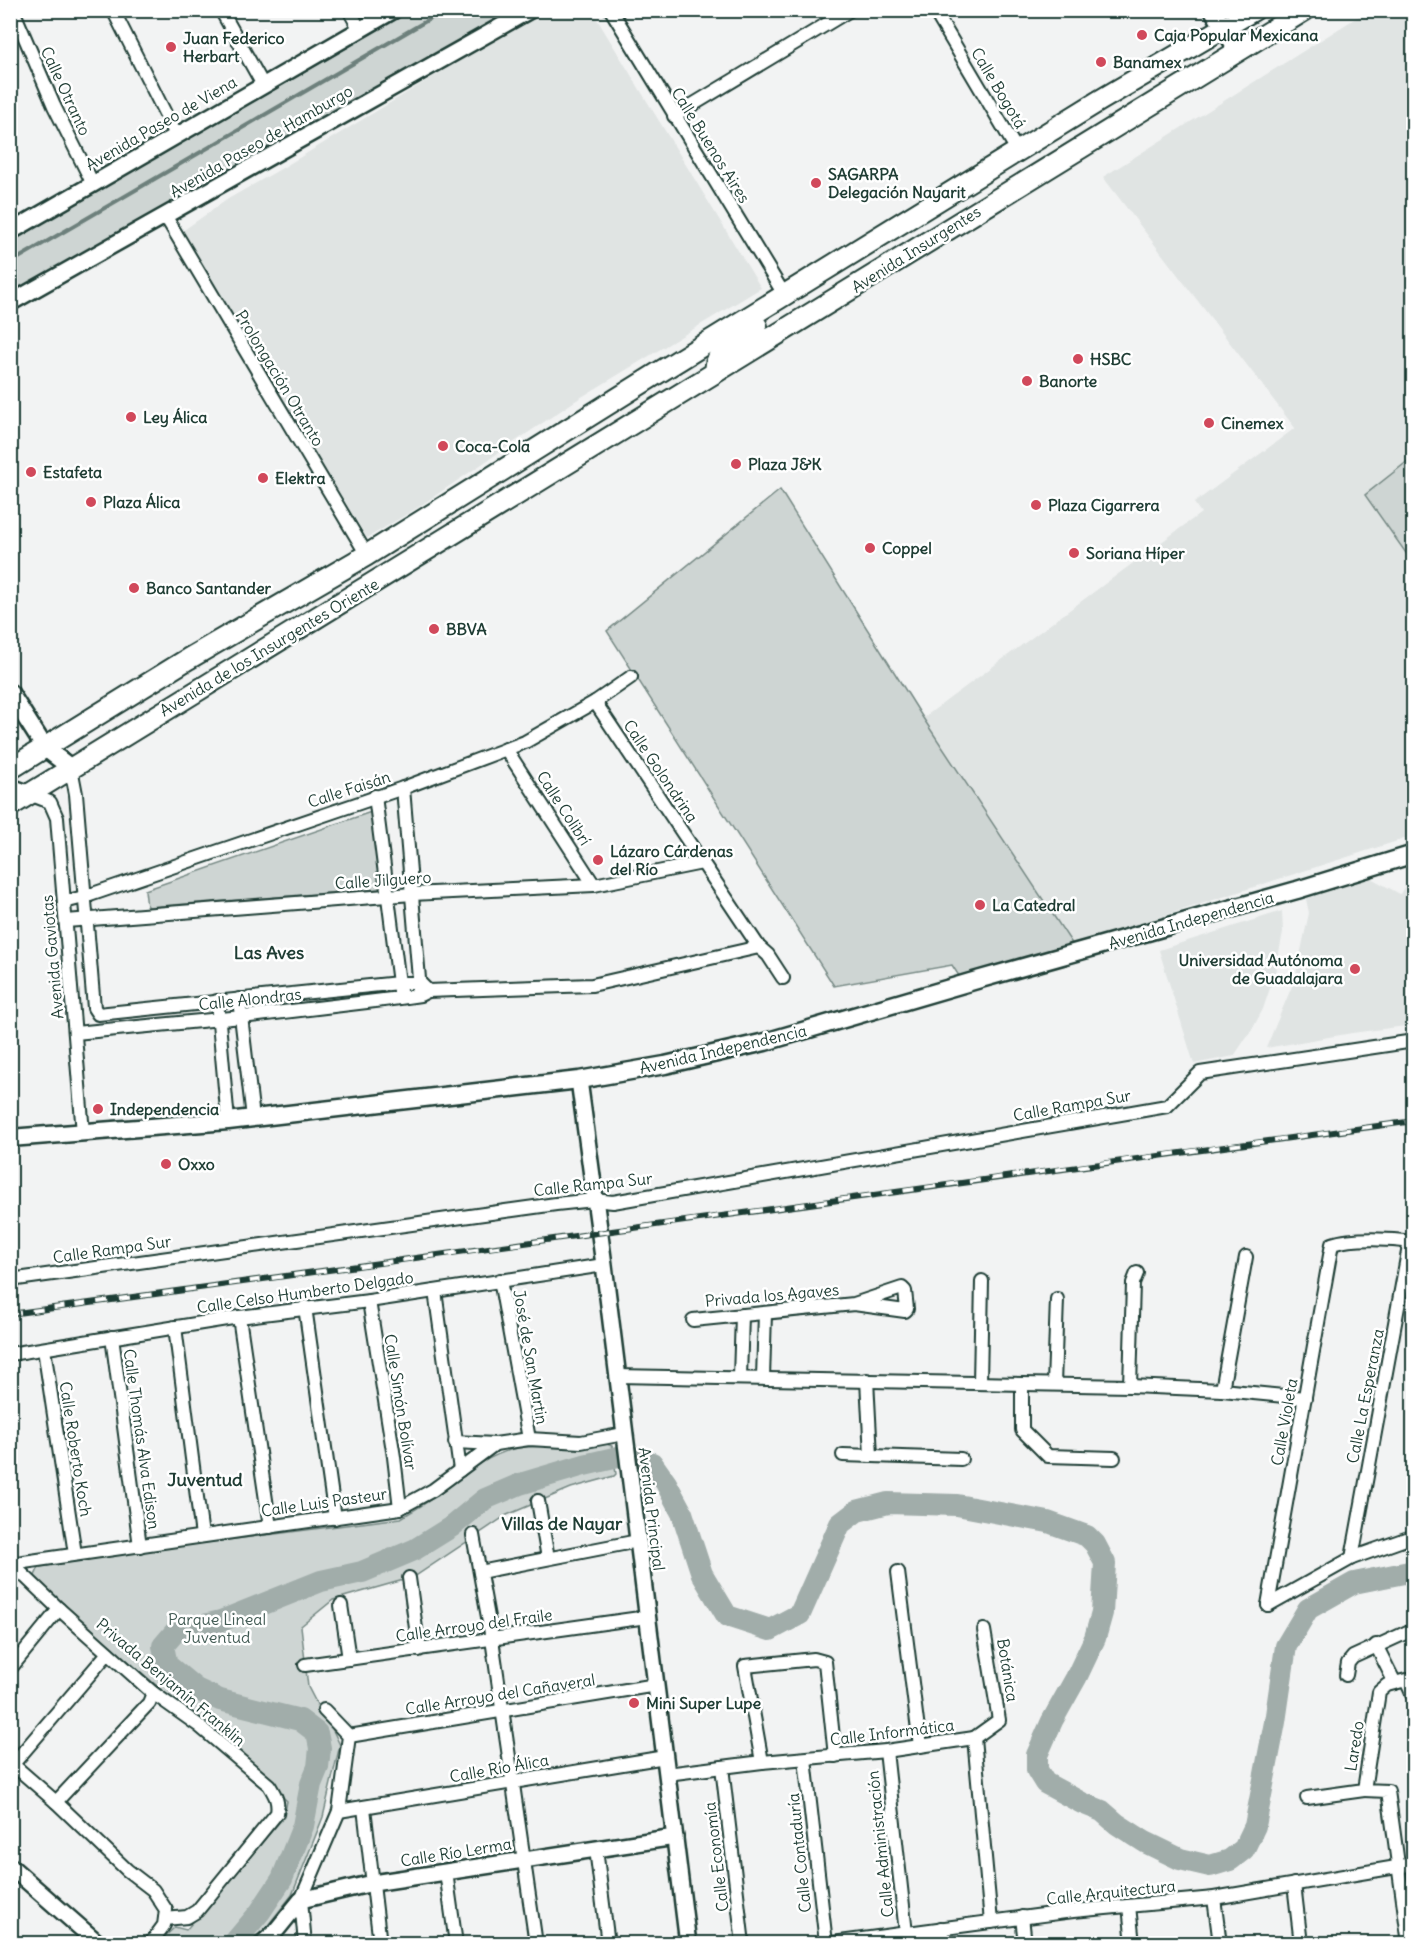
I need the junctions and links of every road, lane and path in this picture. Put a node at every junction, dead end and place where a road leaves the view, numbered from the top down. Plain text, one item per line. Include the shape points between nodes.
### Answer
1 (13, 10) edge
2 (113, 10) edge
3 (221, 10) edge
4 (349, 10) edge
5 (394, 10) edge
6 (530, 10) edge
7 (610, 10) edge
8 (850, 10) edge
9 (934, 10) edge
10 (1213, 10) edge
11 (1254, 10) edge
12 (1305, 10) edge
13 (1225, 29) junction
14 (360, 30) junction
15 (1238, 51) junction
16 (263, 85) junction
17 (674, 116) junction
18 (1057, 129) junction
19 (176, 135) junction
20 (1018, 152) junction
21 (93, 184) junction
22 (927, 208) junction
23 (166, 217) junction
24 (10, 232) edge
25 (944, 233) junction
26 (785, 296) junction
27 (10, 303) edge
28 (716, 372) junction
29 (658, 373) junction
30 (673, 398) junction
31 (512, 465) junction
32 (528, 489) junction
33 (367, 555) junction
34 (631, 677) dead end
35 (10, 693) edge
36 (595, 702) junction
37 (45, 748) junction
38 (506, 749) junction
39 (71, 768) junction
40 (10, 769) edge
41 (10, 787) edge
42 (403, 788) junction
43 (29, 794) junction
44 (375, 796) junction
45 (10, 806) edge
46 (1413, 854) edge
47 (702, 863) junction
48 (594, 885) junction
49 (412, 894) junction
50 (388, 896) junction
51 (84, 897) junction
52 (64, 902) junction
53 (87, 920) junction
54 (66, 921) junction
55 (759, 947) junction
56 (783, 978) dead end
57 (399, 983) junction
58 (423, 990) junction
59 (400, 998) junction
60 (239, 999) junction
61 (217, 1001) junction
62 (242, 1017) junction
63 (219, 1019) junction
64 (75, 1034) junction
65 (1413, 1041) edge
66 (579, 1080) junction
67 (253, 1118) junction
68 (228, 1121) junction
69 (83, 1133) junction
70 (10, 1138) edge
71 (594, 1200) junction
72 (1412, 1242) edge
73 (1246, 1257) dead end
74 (604, 1265) junction
75 (1137, 1273) dead end
76 (10, 1280) edge
77 (500, 1280) junction
78 (982, 1281) dead end
79 (435, 1291) junction
80 (1057, 1299) dead end
81 (369, 1301) junction
82 (854, 1304) dead end
83 (305, 1307) junction
84 (765, 1313) junction
85 (742, 1315) junction
86 (239, 1317) junction
87 (693, 1320) dead end
88 (176, 1327) junction
89 (112, 1337) junction
90 (44, 1349) junction
91 (10, 1354) edge
92 (617, 1376) junction
93 (740, 1377) junction
94 (763, 1378) junction
95 (867, 1380) junction
96 (980, 1382) junction
97 (1022, 1384) junction
98 (1054, 1384) junction
99 (1130, 1386) junction
100 (1222, 1390) junction
101 (1305, 1398) junction
102 (625, 1438) junction
103 (529, 1439) junction
104 (455, 1442) junction
105 (495, 1444) junction
106 (843, 1455) dead end
107 (871, 1456) junction
108 (1114, 1458) dead end
109 (961, 1459) dead end
110 (460, 1470) junction
111 (538, 1501) dead end
112 (400, 1508) junction
113 (335, 1518) junction
114 (270, 1527) junction
115 (473, 1535) dead end
116 (202, 1536) junction
117 (1413, 1536) edge
118 (638, 1541) junction
119 (140, 1546) junction
120 (75, 1554) junction
121 (1352, 1557) junction
122 (548, 1558) junction
123 (11, 1564) edge
124 (480, 1572) junction
125 (898, 1572) dead end
126 (409, 1578) dead end
127 (341, 1605) dead end
128 (59, 1609) junction
129 (647, 1617) junction
130 (1413, 1629) edge
131 (984, 1630) dead end
132 (492, 1640) junction
133 (1376, 1645) junction
134 (419, 1650) junction
135 (108, 1653) junction
136 (349, 1659) junction
137 (305, 1665) dead end
138 (10, 1669) edge
139 (1346, 1675) dead end
140 (1395, 1683) junction
141 (656, 1685) junction
142 (153, 1693) junction
143 (1413, 1698) edge
144 (324, 1710) dead end
145 (502, 1710) junction
146 (349, 1736) junction
147 (974, 1738) junction
148 (920, 1746) junction
149 (886, 1751) junction
150 (836, 1756) junction
151 (665, 1757) junction
152 (806, 1759) junction
153 (762, 1762) junction
154 (12, 1763) edge
155 (722, 1767) junction
156 (667, 1774) junction
157 (513, 1782) junction
158 (1364, 1790) junction
159 (1308, 1798) dead end
160 (56, 1802) junction
161 (364, 1808) junction
162 (339, 1811) junction
163 (675, 1837) junction
164 (596, 1849) junction
165 (524, 1860) junction
166 (1413, 1864) edge
167 (10, 1866) edge
168 (1399, 1866) junction
169 (446, 1872) junction
170 (373, 1883) junction
171 (1294, 1884) junction
172 (1214, 1898) junction
173 (301, 1900) junction
174 (1129, 1906) junction
175 (1022, 1917) junction
176 (165, 1919) junction
177 (991, 1922) junction
178 (941, 1928) junction
179 (906, 1933) junction
180 (858, 1941) edge
181 (825, 1943) edge
182 (99, 1944) edge
183 (150, 1944) edge
184 (262, 1944) edge
185 (305, 1944) edge
186 (380, 1944) edge
187 (456, 1944) edge
188 (536, 1944) edge
189 (608, 1944) edge
190 (688, 1944) edge
191 (743, 1944) edge
192 (943, 1944) edge
193 (1025, 1944) edge
194 (1133, 1944) edge
195 (1220, 1944) edge
196 (1301, 1944) edge
197 (1409, 1944) edge

1 - 21 street, Calle Otranto
2 - 19 street
3 - 16 street
4 - 14 street
5 - 14 street, Avenida Paseo de Viena
6 - 23 street, Avenida Paseo de Hamburgo
7 - 17 street, Calle Buenos Aires
8 - 17 street
9 - 20 street, Calle Bogotá
10 - 13 main road
11 - 13 highway, Avenida Insurgentes
12 - 15 highway, Avenida Insurgentes
13 - 15 main road
13 - 18 highway, Avenida Insurgentes
14 - 16 street, Avenida Paseo de Viena
15 - 25 highway, Avenida Insurgentes
16 - 19 street, Avenida Paseo de Viena
17 - 26 street, Calle Buenos Aires
18 - 20 highway, Avenida Insurgentes
18 - 25 highway via 1052,144 952,207 944,221
19 - 21 street, Avenida Paseo de Viena
20 - 22 highway, Avenida Insurgentes
21 - 24 street, Avenida Paseo de Viena
22 - 25 highway
22 - 26 highway, Avenida Insurgentes
23 - 27 street, Avenida Paseo de Hamburgo
23 - 33 street, Prolongación Otranto
25 - 28 highway, Avenida Insurgentes
26 - 28 highway via 780,309 721,352 716,359
26 - 29 highway, Avenida Insurgentes
28 - 30 highway, Avenida Insurgentes
29 - 30 highway
29 - 31 highway, Avenida Insurgentes
30 - 32 highway, Avenida Insurgentes
31 - 32 highway
31 - 33 highway, Avenida de los Insurgentes Oriente
32 - 39 highway, Avenida de los Insurgentes Oriente
33 - 37 highway, Avenida de los Insurgentes Oriente
34 - 36 street, Calle Faisán
35 - 37 main road
36 - 38 street, Calle Faisán
36 - 47 street, Calle Golondrina
37 - 39 main road
37 - 40 highway, Avenida de los Insurgentes Oriente
38 - 42 street, Calle Faisán
38 - 48 street, Calle Colibrí
39 - 43 highway, Avenida de los Insurgentes Oriente
39 - 51 street
41 - 43 main road
42 - 44 street, Calle Faisán
42 - 49 street
43 - 45 highway, Avenida de los Insurgentes Oriente
43 - 52 street, Avenida Gaviotas via 46,799 54,807
44 - 50 street
44 - 51 street, Calle Faisán
46 - 66 main road, Avenida Independencia via 765,1042
47 - 48 street, Calle Jilguero
47 - 55 street, Calle Golondrina
48 - 49 street, Calle Jilguero
49 - 50 street, Calle Jilguero
49 - 58 street
50 - 53 street, Calle Jilguero
50 - 57 street
51 - 52 street, Calle Faisán
51 - 53 street
52 - 54 street, Avenida Gaviotas
53 - 54 street, Calle Jilguero
53 - 61 street, Calle Alondras via 94,1008 98,1014
54 - 64 street, Avenida Gaviotas
55 - 56 street, Calle Golondrina
55 - 58 street, Calle Alondras via 592,985
57 - 58 street, Calle Alondras
57 - 59 street
57 - 60 street, Calle Alondras
58 - 59 street, Calle Alondras
59 - 62 street, Calle Alondras
60 - 61 street, Calle Alondras
60 - 62 street
61 - 63 street
62 - 63 street, Calle Alondras
62 - 67 street
63 - 64 street, Calle Alondras
63 - 68 street
64 - 69 street, Avenida Gaviotas
65 - 71 street, Calle Rampa Sur via 1200,1072 1167,1106 613,1202
66 - 67 main road, Avenida Independencia
66 - 71 street, Avenida Principal
67 - 68 main road, Avenida Independencia
68 - 69 main road, Avenida Independencia
69 - 70 main road, Avenida Independencia
71 - 74 street, Avenida Principal
71 - 76 street, Calle Rampa Sur
72 - 101 street, Calle Violeta via 1362,1240 1332,1244
72 - 121 street, Calle La Esperanza
73 - 100 street
74 - 77 street, Calle Celso Humberto Delgado
74 - 92 street, Avenida Principal
75 - 99 street via 1133,1283
77 - 79 street, Calle Celso Humberto Delgado
77 - 103 street, José de San Martin
78 - 96 street
79 - 81 street, Calle Celso Humberto Delgado
79 - 104 street
80 - 98 street
81 - 83 street, Calle Celso Humberto Delgado
81 - 112 street, Calle Simón Bolívar
82 - 84 street, Privada los Agaves
83 - 86 street, Calle Celso Humberto Delgado
83 - 113 street
84 - 85 street, Privada los Agaves
84 - 94 street
85 - 87 street, Privada los Agaves
85 - 93 street
86 - 88 street, Calle Celso Humberto Delgado
86 - 114 street
88 - 89 street, Calle Celso Humberto Delgado
88 - 116 street
89 - 90 street, Calle Celso Humberto Delgado
89 - 119 street, Calle Thomás Alva Edison
90 - 91 street, Calle Celso Humberto Delgado
90 - 120 street, Calle Roberto Koch
92 - 93 street
92 - 102 street, Avenida Principal
93 - 94 street
94 - 95 street
95 - 96 street
95 - 107 street
96 - 97 street
97 - 98 street
97 - 108 street via 1022,1430 1048,1456
98 - 99 street
99 - 100 street
100 - 101 street
101 - 121 street, Calle Violeta via 1268,1605
102 - 103 street, Calle Luis Pasteur via 581,1442
102 - 118 street, Avenida Principal
103 - 105 street, Calle Luis Pasteur
104 - 105 street
104 - 110 street
105 - 110 street, Calle Luis Pasteur
106 - 107 street
107 - 109 street
110 - 112 street, Calle Luis Pasteur
111 - 122 street
112 - 113 street, Calle Luis Pasteur
113 - 114 street, Calle Luis Pasteur
114 - 116 street, Calle Luis Pasteur
115 - 124 street
116 - 119 street, Calle Luis Pasteur
117 - 121 street
118 - 122 street
118 - 129 street, Avenida Principal
119 - 120 street, Calle Luis Pasteur
120 - 123 street, Calle Luis Pasteur
122 - 124 street
123 - 128 street, Privada Benjamín Franklin
124 - 132 street
125 - 148 street
126 - 134 street
127 - 136 street
128 - 135 street, Privada Benjamín Franklin
128 - 138 street
129 - 132 street, Calle Arroyo del Fraile
129 - 141 street, Avenida Principal
130 - 133 street
131 - 147 street, Botánica via 999,1720
132 - 134 street, Calle Arroyo del Fraile
132 - 145 street
133 - 139 street via 1353,1657
133 - 140 street
134 - 136 street, Calle Arroyo del Fraile
135 - 142 street, Privada Benjamín Franklin
135 - 154 street
136 - 137 street, Calle Arroyo del Fraile
140 - 143 street via 1406,1680
140 - 158 street, Laredo via 1379,1692
141 - 145 street, Calle Arroyo del Cañaveral
141 - 151 street, Avenida Principal
142 - 160 street
142 - 176 street, Privada Benjamín Franklin via 269,1785 278,1803 277,1813 197,1911 188,1917
144 - 146 street
145 - 146 street, Calle Arroyo del Cañaveral
145 - 157 street
146 - 162 street
147 - 148 street, Calle Informática
147 - 177 street, Calle Informática
148 - 149 street, Calle Informática
149 - 150 street, Calle Informática
149 - 179 street, Calle Administración
150 - 152 street, Calle Informática
150 - 153 street via 825,1662 814,1659 745,1666
151 - 156 street, Avenida Principal
151 - 157 street, Calle Río Álica
152 - 153 street, Calle Informática
152 - 181 street, Calle Contaduría
153 - 155 street, Calle Informática
154 - 160 street
155 - 156 street, Calle Informática
155 - 191 street, Calle Economía
156 - 163 street, Avenida Principal
157 - 161 street, Calle Río Álica
157 - 165 street
158 - 159 street
158 - 168 street, Laredo via 1388,1791
160 - 176 street via 153,1890 166,1910
161 - 162 street, Calle Río Álica
161 - 170 street
162 - 173 street
163 - 164 street, Calle Río Lerma
163 - 190 street, Avenida Principal
164 - 165 street, Calle Río Lerma
164 - 189 street
165 - 169 street, Calle Río Lerma
165 - 188 street
166 - 168 street, Calle Arquitectura
167 - 182 street
168 - 171 street, Calle Arquitectura
168 - 197 street
169 - 170 street, Calle Río Lerma
169 - 187 street
170 - 173 street, Calle Río Lerma
170 - 186 street
171 - 172 street, Calle Arquitectura
171 - 196 street
172 - 174 street, Calle Arquitectura
172 - 195 street
173 - 184 street
173 - 185 street
174 - 175 street, Calle Arquitectura
174 - 194 street
175 - 177 street, Calle Arquitectura
175 - 193 street
176 - 183 street
177 - 178 street, Calle Arquitectura
178 - 179 street, Calle Arquitectura
178 - 192 street
179 - 180 street, Calle Arquitectura
180 - 181 street, Calle Arquitectura

